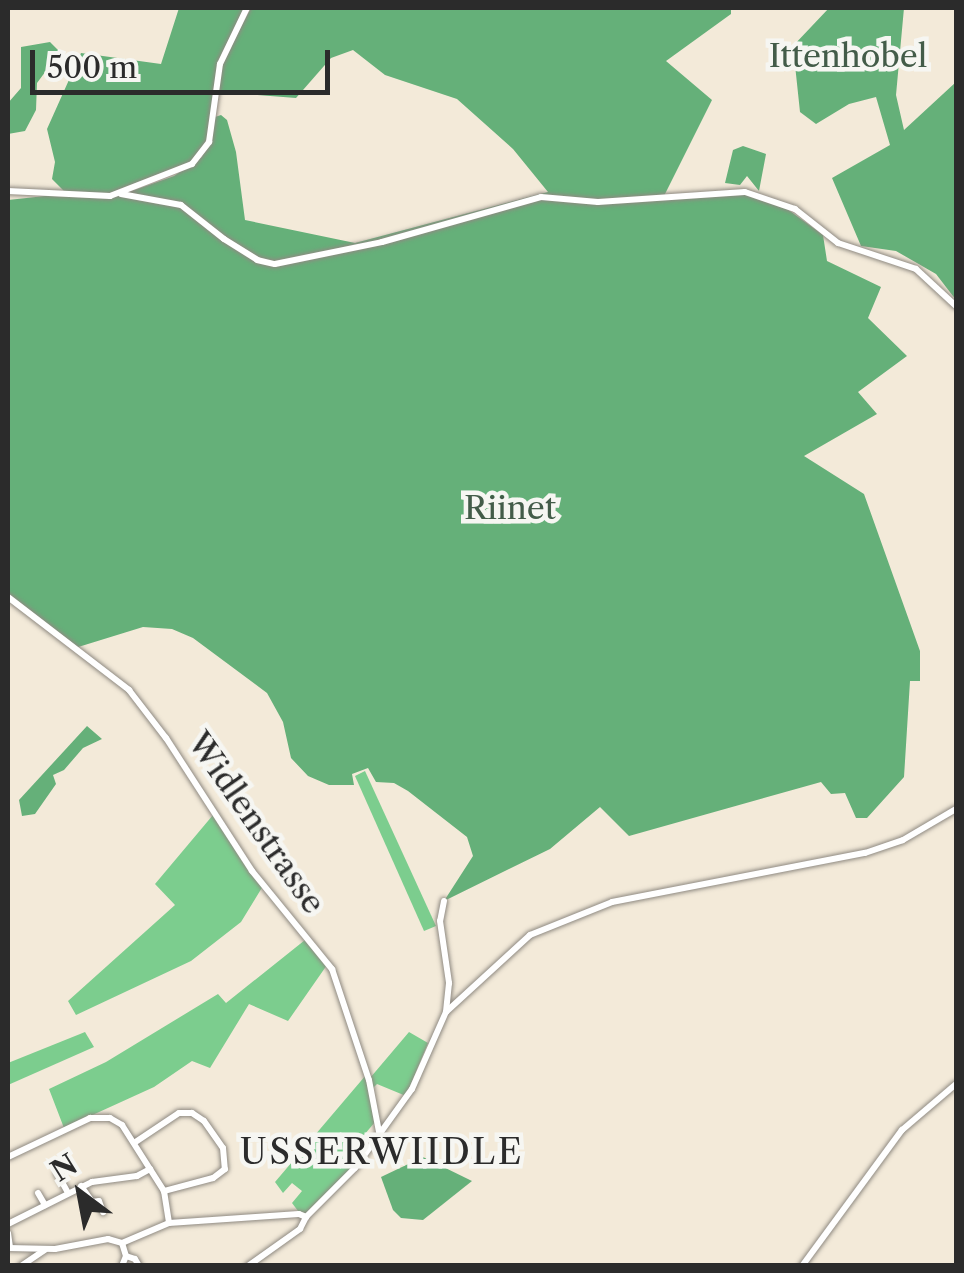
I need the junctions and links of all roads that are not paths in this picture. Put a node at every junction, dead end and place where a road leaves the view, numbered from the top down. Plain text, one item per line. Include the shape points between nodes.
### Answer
1 (247, 8) edge
2 (8, 191) edge
3 (123, 195) junction
4 (956, 306) edge
5 (8, 597) edge
6 (956, 809) edge
7 (444, 901) dead end
8 (446, 1012) junction
9 (956, 1084) edge
10 (379, 1134) junction
11 (134, 1142) junction
12 (8, 1157) edge
13 (150, 1169) junction
14 (57, 1174) dead end
15 (81, 1186) junction
16 (164, 1190) junction
17 (38, 1193) dead end
18 (68, 1193) junction
19 (44, 1205) junction
20 (103, 1212) dead end
21 (306, 1217) junction
22 (169, 1223) junction
23 (8, 1224) edge
24 (8, 1234) edge
25 (122, 1244) junction
26 (9, 1247) edge
27 (46, 1250) junction
28 (126, 1256) junction
29 (21, 1266) edge
30 (122, 1266) edge
31 (138, 1266) edge
32 (248, 1266) edge
33 (802, 1266) edge

1 - 3 street via 220,64 205,150 186,168
2 - 3 street
3 - 4 street via 182,205 257,260 275,264 541,197 598,202 745,192 795,209 838,243 916,269
5 - 10 street, Widlenstrasse via 129,690 252,871 332,969 370,1080
6 - 8 street via 885,847 777,874 612,902 549,926 530,935
7 - 8 street
8 - 10 street via 412,1089
9 - 33 street via 902,1130
10 - 21 street
11 - 12 street via 122,1125 96,1116
11 - 13 street
11 - 16 street via 179,1113 192,1113 223,1148 225,1169 214,1178
13 - 15 street
13 - 16 street
14 - 18 street
15 - 18 street
15 - 20 street
16 - 22 street
17 - 19 street
18 - 19 street
19 - 23 street
21 - 22 street
21 - 32 street via 300,1229
22 - 25 street
24 - 26 street
25 - 27 street via 108,1239
25 - 28 street
26 - 27 street
27 - 29 street
28 - 30 street
28 - 31 street

